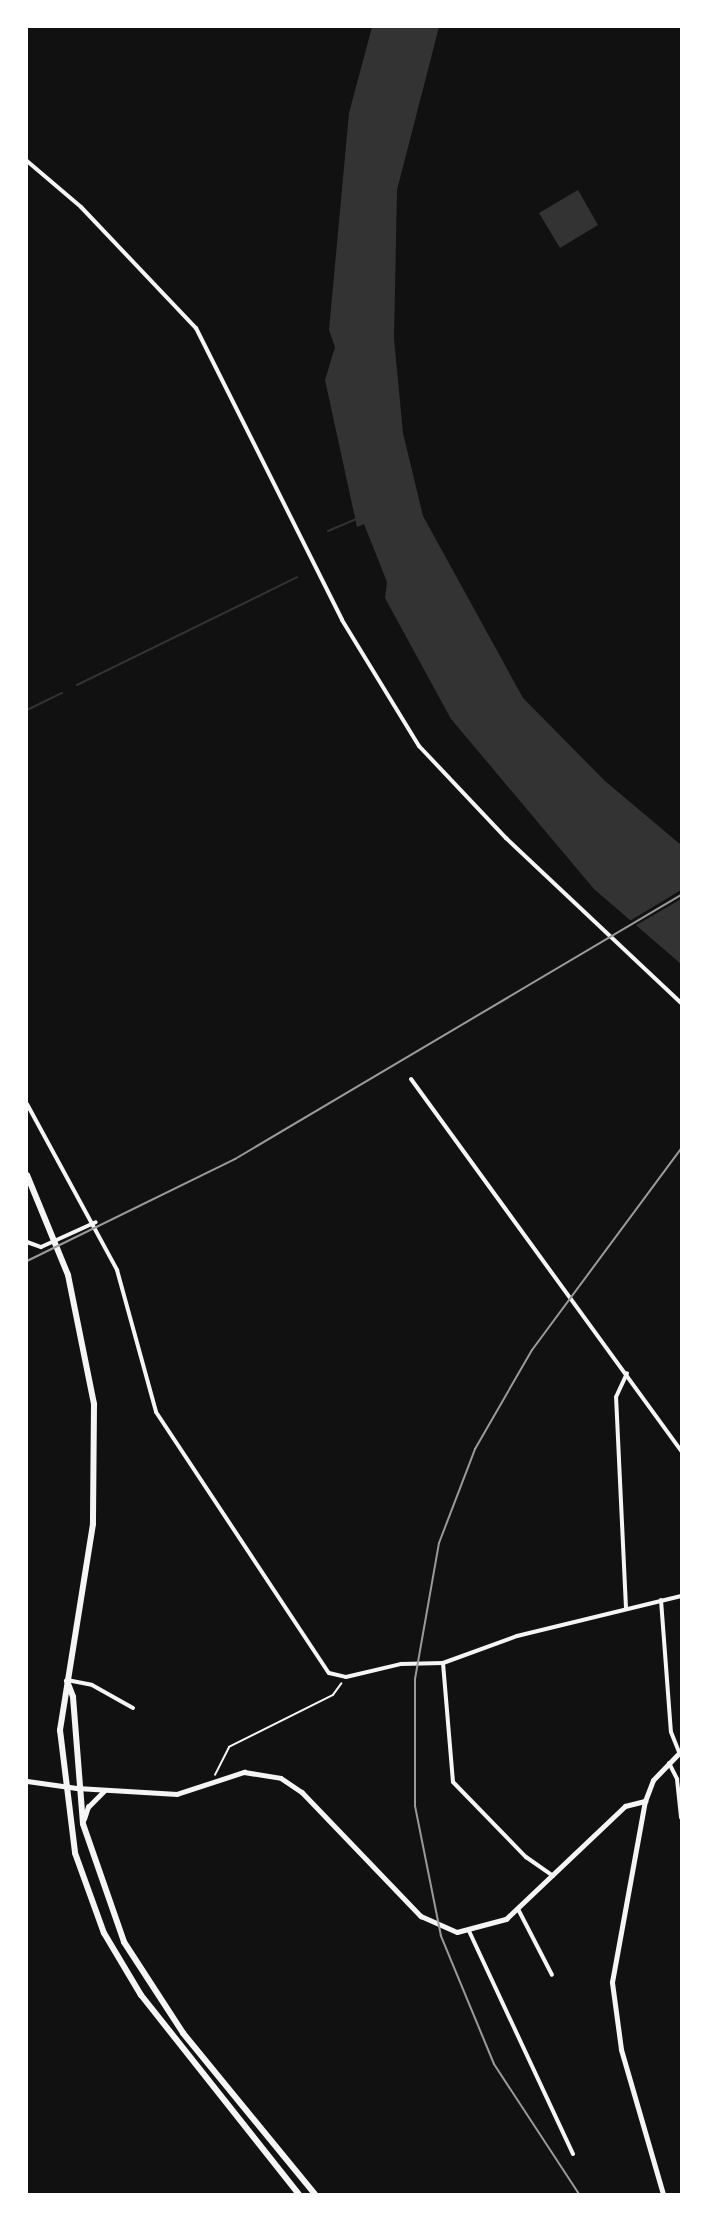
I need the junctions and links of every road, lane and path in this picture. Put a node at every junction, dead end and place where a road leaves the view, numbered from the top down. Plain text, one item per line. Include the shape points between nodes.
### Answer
1 (27, 162) edge
2 (681, 1003) edge
3 (411, 1079) dead end
4 (27, 1104) edge
5 (27, 1175) edge
6 (96, 1222) junction
7 (27, 1242) edge
8 (627, 1373) junction
9 (681, 1451) edge
10 (681, 1596) edge
11 (660, 1600) junction
12 (626, 1608) junction
13 (443, 1663) junction
14 (346, 1677) junction
15 (67, 1680) junction
16 (133, 1708) dead end
17 (680, 1752) edge
18 (669, 1763) junction
19 (27, 1781) edge
20 (217, 1781) junction
21 (63, 1786) junction
22 (77, 1788) junction
23 (104, 1791) junction
24 (645, 1801) junction
25 (681, 1818) edge
26 (83, 1824) junction
27 (553, 1876) junction
28 (518, 1909) junction
29 (469, 1931) junction
30 (552, 1975) dead end
31 (573, 2154) dead end
32 (299, 2194) edge
33 (315, 2194) edge
34 (663, 2194) edge

1 - 2 street via 81,207 196,328 384,695 419,746 552,883
3 - 8 street
4 - 6 street
5 - 15 main road via 68,1275 92,1383 96,1471 89,1556
6 - 7 street via 41,1247
6 - 14 street via 127,1292 156,1412 289,1616 336,1677
8 - 9 street
8 - 12 street via 616,1397
10 - 11 street
11 - 12 street
11 - 17 street via 672,1732
12 - 13 street via 517,1636
13 - 14 street via 401,1664
13 - 27 street via 453,1782 526,1857
14 - 20 path via 333,1695 229,1747 214,1771
15 - 16 street via 92,1685
15 - 21 main road via 60,1730
15 - 22 main road via 73,1697
17 - 18 main road
18 - 24 main road
18 - 25 street via 677,1779
19 - 21 main road
20 - 23 street via 177,1794
20 - 29 street via 251,1771 291,1783 421,1916 440,1928
21 - 22 main road
21 - 32 main road via 81,1874 115,1953 175,2044
22 - 23 street
22 - 26 main road
23 - 26 street via 88,1806
24 - 27 street via 624,1806
24 - 34 main road via 617,1940 612,2002
26 - 33 main road via 107,1902 154,1993
27 - 28 street
28 - 29 street via 495,1925
28 - 30 street
29 - 31 street

